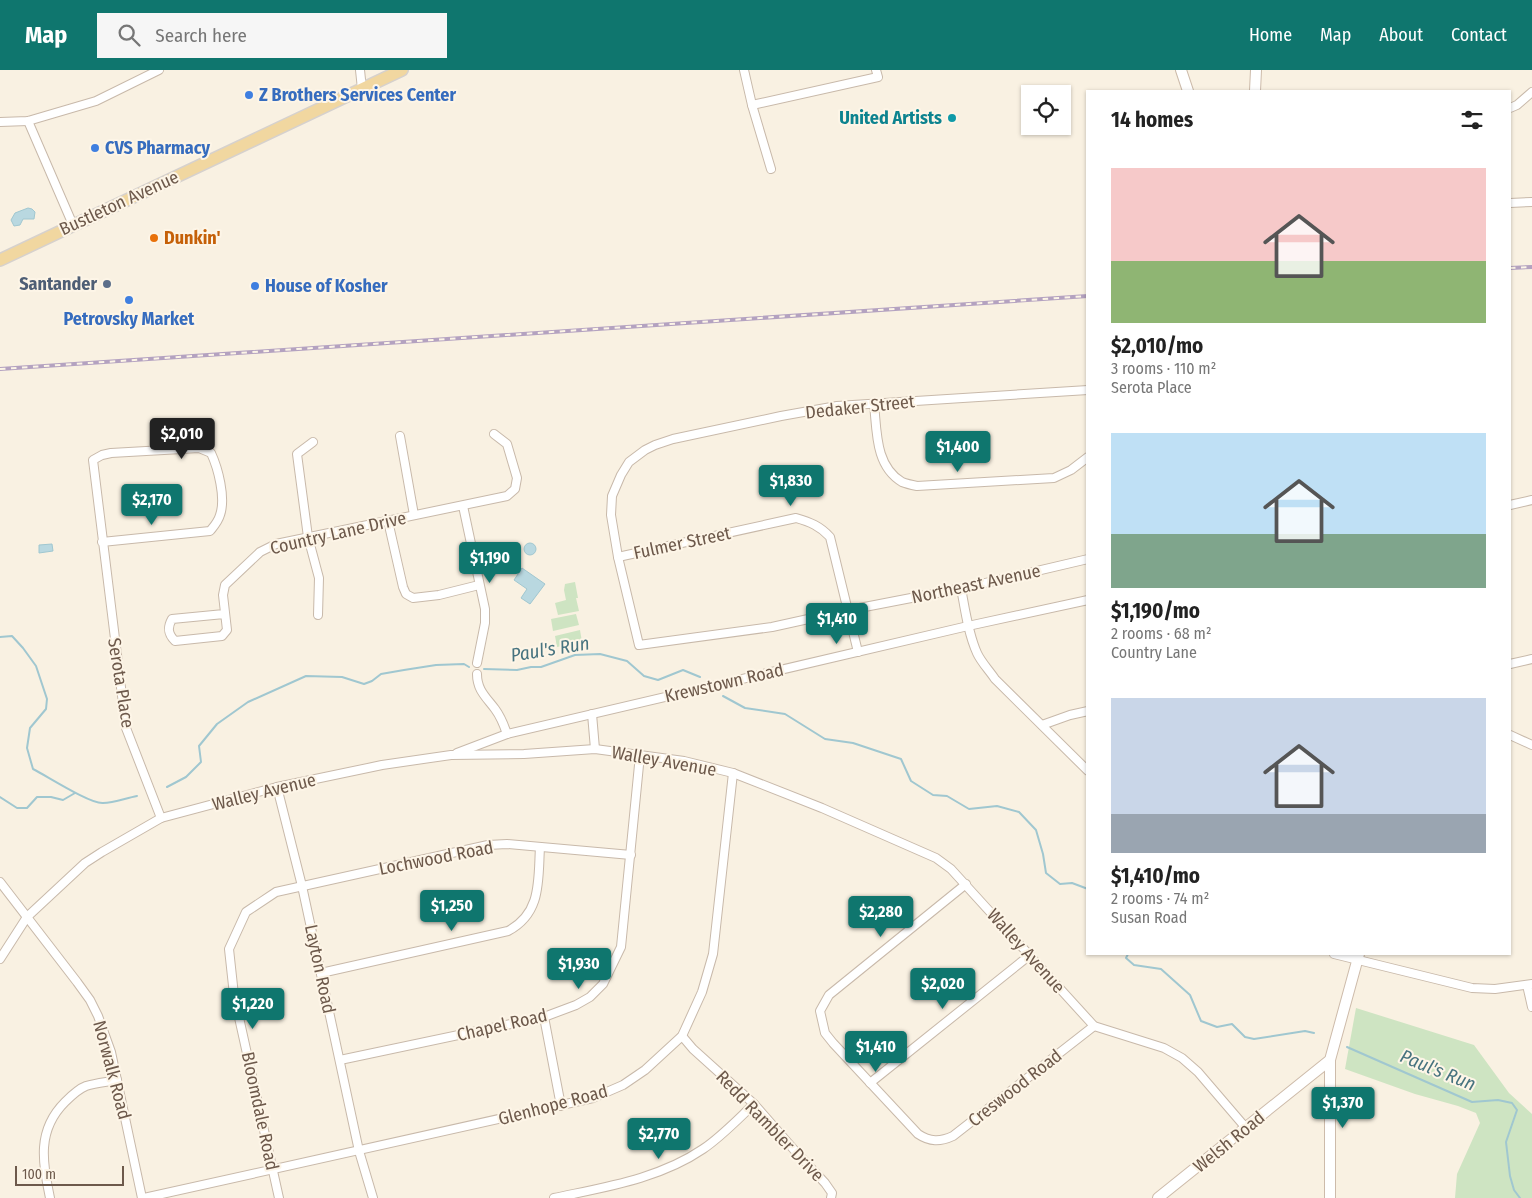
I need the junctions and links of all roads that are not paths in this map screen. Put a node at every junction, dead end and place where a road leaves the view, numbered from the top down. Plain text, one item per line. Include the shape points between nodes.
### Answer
1 (360, 70) edge
2 (402, 70) edge
3 (744, 70) edge
4 (1181, 70) edge
5 (1256, 70) edge
6 (155, 71) edge
7 (877, 72) edge
8 (362, 89) junction
9 (1188, 90) edge
10 (1255, 90) edge
11 (1532, 92) edge
12 (752, 105) junction
13 (1511, 108) edge
14 (28, 121) junction
15 (0, 122) edge
16 (770, 169) dead end
17 (1532, 202) edge
18 (1511, 203) edge
19 (74, 226) junction
20 (0, 260) edge
21 (1086, 390) edge
22 (874, 404) junction
23 (494, 434) dead end
24 (400, 436) dead end
25 (313, 442) dead end
26 (1086, 459) edge
27 (1532, 500) edge
28 (1511, 505) edge
29 (463, 506) junction
30 (414, 515) junction
31 (388, 521) junction
32 (308, 537) junction
33 (102, 542) junction
34 (618, 557) junction
35 (1086, 559) edge
36 (479, 585) junction
37 (961, 588) junction
38 (1086, 600) edge
39 (848, 610) junction
40 (224, 614) junction
41 (318, 615) dead end
42 (968, 626) junction
43 (636, 634) joint
44 (858, 652) junction
45 (1532, 659) edge
46 (477, 663) dead end
47 (1511, 664) edge
48 (477, 674) dead end
49 (1086, 711) edge
50 (592, 714) junction
51 (1042, 725) junction
52 (507, 734) junction
53 (1511, 735) edge
54 (1532, 745) edge
55 (595, 749) junction
56 (451, 755) junction
57 (640, 755) junction
58 (1086, 769) edge
59 (733, 774) junction
60 (277, 787) junction
61 (161, 818) junction
62 (540, 847) junction
63 (631, 855) junction
64 (0, 882) edge
65 (966, 884) junction
66 (302, 886) junction
67 (27, 917) junction
68 (1030, 955) junction
69 (1342, 955) edge
70 (1358, 957) edge
71 (0, 960) edge
72 (321, 973) junction
73 (1530, 984) edge
74 (1532, 1007) edge
75 (544, 1017) junction
76 (1094, 1026) junction
77 (682, 1036) junction
78 (340, 1060) junction
79 (1330, 1060) junction
80 (117, 1080) junction
81 (870, 1083) junction
82 (754, 1104) junction
83 (561, 1106) junction
84 (1246, 1128) junction
85 (359, 1151) junction
86 (272, 1170) junction
87 (592, 1194) edge
88 (50, 1198) edge
89 (143, 1198) edge
90 (279, 1198) edge
91 (373, 1198) edge
92 (554, 1198) edge
93 (832, 1198) edge
94 (1158, 1198) edge
95 (1330, 1198) edge

1 - 8 street
2 - 8 main road, Bustleton Avenue
3 - 12 street
4 - 9 main road
5 - 10 main road
6 - 14 street via 96,101
7 - 12 street via 878,77
8 - 19 main road, Bustleton Avenue
11 - 13 street
12 - 16 street
14 - 15 street
14 - 19 street
17 - 18 street
19 - 20 main road, Bustleton Avenue
21 - 22 street, Dedaker Street
22 - 26 street via 878,443 885,466 903,483 917,486 1054,478
22 - 34 street, Dedaker Street via 837,406 781,416 656,444 629,462 612,496 611,515
23 - 29 street, Country Lane Drive via 507,444 517,478 515,488 507,496
24 - 30 street
25 - 32 street via 297,454
27 - 28 street
29 - 30 street, Country Lane Drive
29 - 36 street
30 - 31 street, Country Lane Drive
31 - 32 street, Country Lane Drive
31 - 36 street via 406,594 413,598 439,595
32 - 40 street, Country Lane Drive via 276,544 260,552 241,569 225,585
32 - 41 street via 319,578
33 - 33 street, Serota Place via 93,460 102,455 199,448 211,453 217,464 223,504 217,523 210,531
33 - 61 street, Serota Place via 126,728
34 - 39 street, Fulmer Street via 796,518 816,525 830,537
34 - 43 street, Dedaker Street
35 - 37 street, Northeast Avenue
36 - 46 street via 485,623
37 - 39 street, Northeast Avenue
37 - 42 street
38 - 42 street, Krewstown Road
39 - 43 street, Northeast Avenue via 772,627 639,645
39 - 44 street, Fulmer Street
40 - 40 street, Country Lane Drive via 172,619 168,626 169,635 175,641 222,636 227,630
42 - 44 street, Krewstown Road
42 - 51 street via 977,653 995,678
44 - 50 street, Krewstown Road
45 - 47 street
48 - 52 street via 481,692 495,709
49 - 51 street
50 - 52 street, Krewstown Road
50 - 55 street
51 - 58 street
52 - 56 street, Krewstown Road
53 - 54 street
55 - 56 street, Walley Avenue
55 - 57 street, Walley Avenue
56 - 60 street, Walley Avenue via 382,765
57 - 59 street, Walley Avenue via 684,761
57 - 63 street, Chapel Road
59 - 65 street, Walley Avenue via 822,808 936,858
59 - 77 street, Glenhope Road via 712,954 702,992
60 - 61 street, Walley Avenue
60 - 66 street, Layton Road
61 - 67 street, Walley Avenue via 85,863
62 - 63 street, Lochwood Road
62 - 66 street, Lochwood Road via 488,845
62 - 72 street via 537,897 527,916 514,928
63 - 75 street, Chapel Road via 621,947 603,984 576,1005
64 - 67 street, Norwalk Road
65 - 68 street, Walley Avenue
65 - 81 street via 829,995 820,1011 829,1038
66 - 72 street, Layton Road
66 - 86 street, Bloomdale Road via 276,892 246,912 229,949 234,995
67 - 71 street, Walley Avenue
67 - 80 street, Norwalk Road via 90,1000 104,1032
68 - 76 street, Walley Avenue
68 - 81 street
69 - 70 street
70 - 73 street via 1472,988 1495,989
70 - 79 main road
72 - 78 street, Layton Road
73 - 74 street
75 - 78 street, Chapel Road
75 - 83 street
76 - 81 street, Creswood Road via 944,1140 927,1140 918,1134
76 - 84 street via 1164,1048 1182,1058
77 - 82 street, Redd Rambler Drive
77 - 83 street, Glenhope Road via 645,1070 623,1085 593,1098
78 - 85 street, Layton Road
79 - 84 main road, Welsh Road
79 - 95 main road
80 - 88 street via 86,1086 61,1106 50,1122 43,1154
80 - 89 street, Norwalk Road
82 - 87 street via 703,1149 674,1166
82 - 93 street, Redd Rambler Drive via 825,1183
83 - 85 street, Glenhope Road
84 - 94 main road, Welsh Road
85 - 86 street, Glenhope Road
85 - 91 street, Layton Road
86 - 89 street, Glenhope Road
86 - 90 street, Bloomdale Road
87 - 92 street

